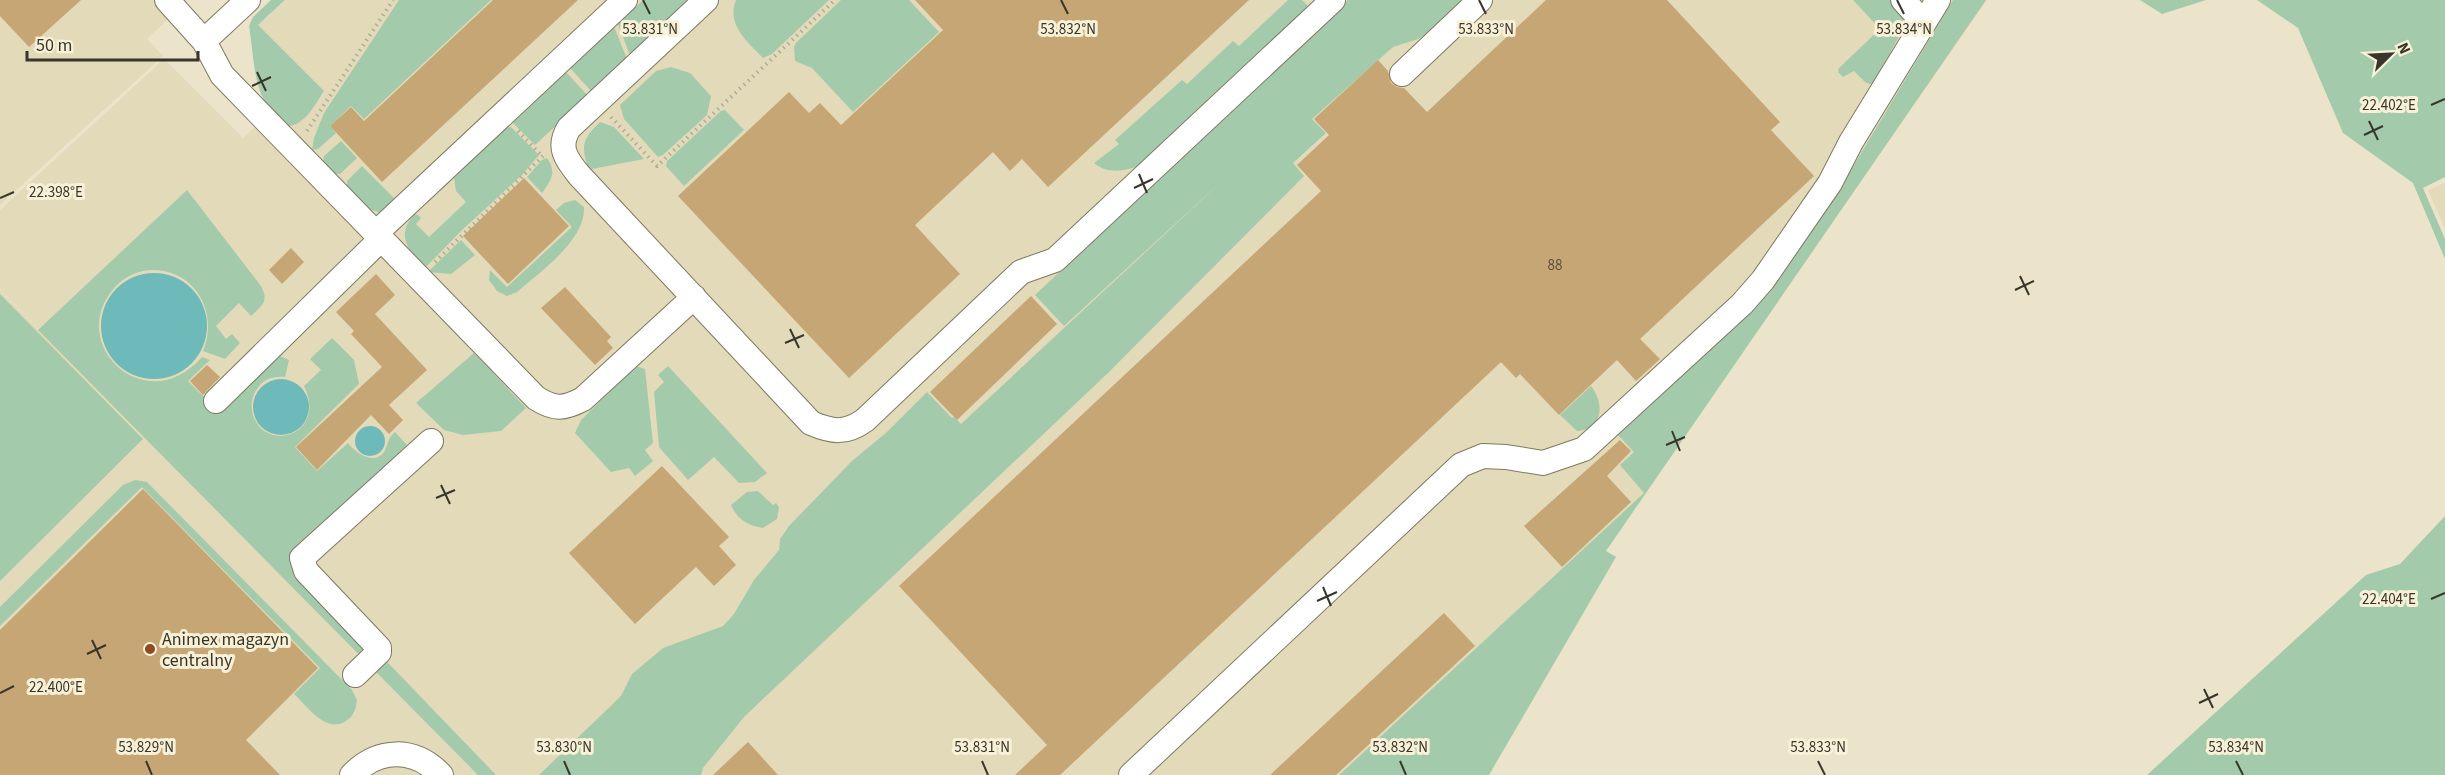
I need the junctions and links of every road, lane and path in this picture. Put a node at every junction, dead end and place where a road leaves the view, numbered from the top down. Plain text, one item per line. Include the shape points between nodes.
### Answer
1 (167, 0) edge
2 (248, 0) edge
3 (393, 0) edge
4 (625, 0) edge
5 (706, 0) edge
6 (835, 0) edge
7 (1333, 0) edge
8 (1480, 0) edge
9 (1903, 0) edge
10 (1938, 0) edge
11 (1924, 23) junction
12 (204, 41) junction
13 (1402, 74) dead end
14 (598, 102) junction
15 (502, 115) junction
16 (292, 147) junction
17 (552, 153) junction
18 (379, 236) junction
19 (419, 277) junction
20 (694, 297) junction
21 (216, 401) dead end
22 (431, 441) dead end
23 (356, 675) dead end
24 (352, 775) edge
25 (441, 775) edge
26 (1131, 775) edge

1 - 12 street
2 - 12 street
3 - 16 path via 303,137
4 - 15 street
5 - 14 street
6 - 14 path via 657,166
7 - 20 street via 1054,260 1021,272 854,428 829,430 812,423
8 - 13 street
9 - 11 street
10 - 11 street
11 - 26 street via 1830,183 1742,304 1584,449 1543,463 1484,456 1461,465
12 - 16 street via 222,75
14 - 17 street via 569,128
15 - 17 path
15 - 18 street
16 - 18 street
17 - 19 path
17 - 20 street via 566,158
18 - 19 street
18 - 21 street
19 - 20 street via 537,398 560,407 583,399
22 - 23 street via 302,558 306,571 379,648
24 - 25 street via 368,762 397,753 426,762

